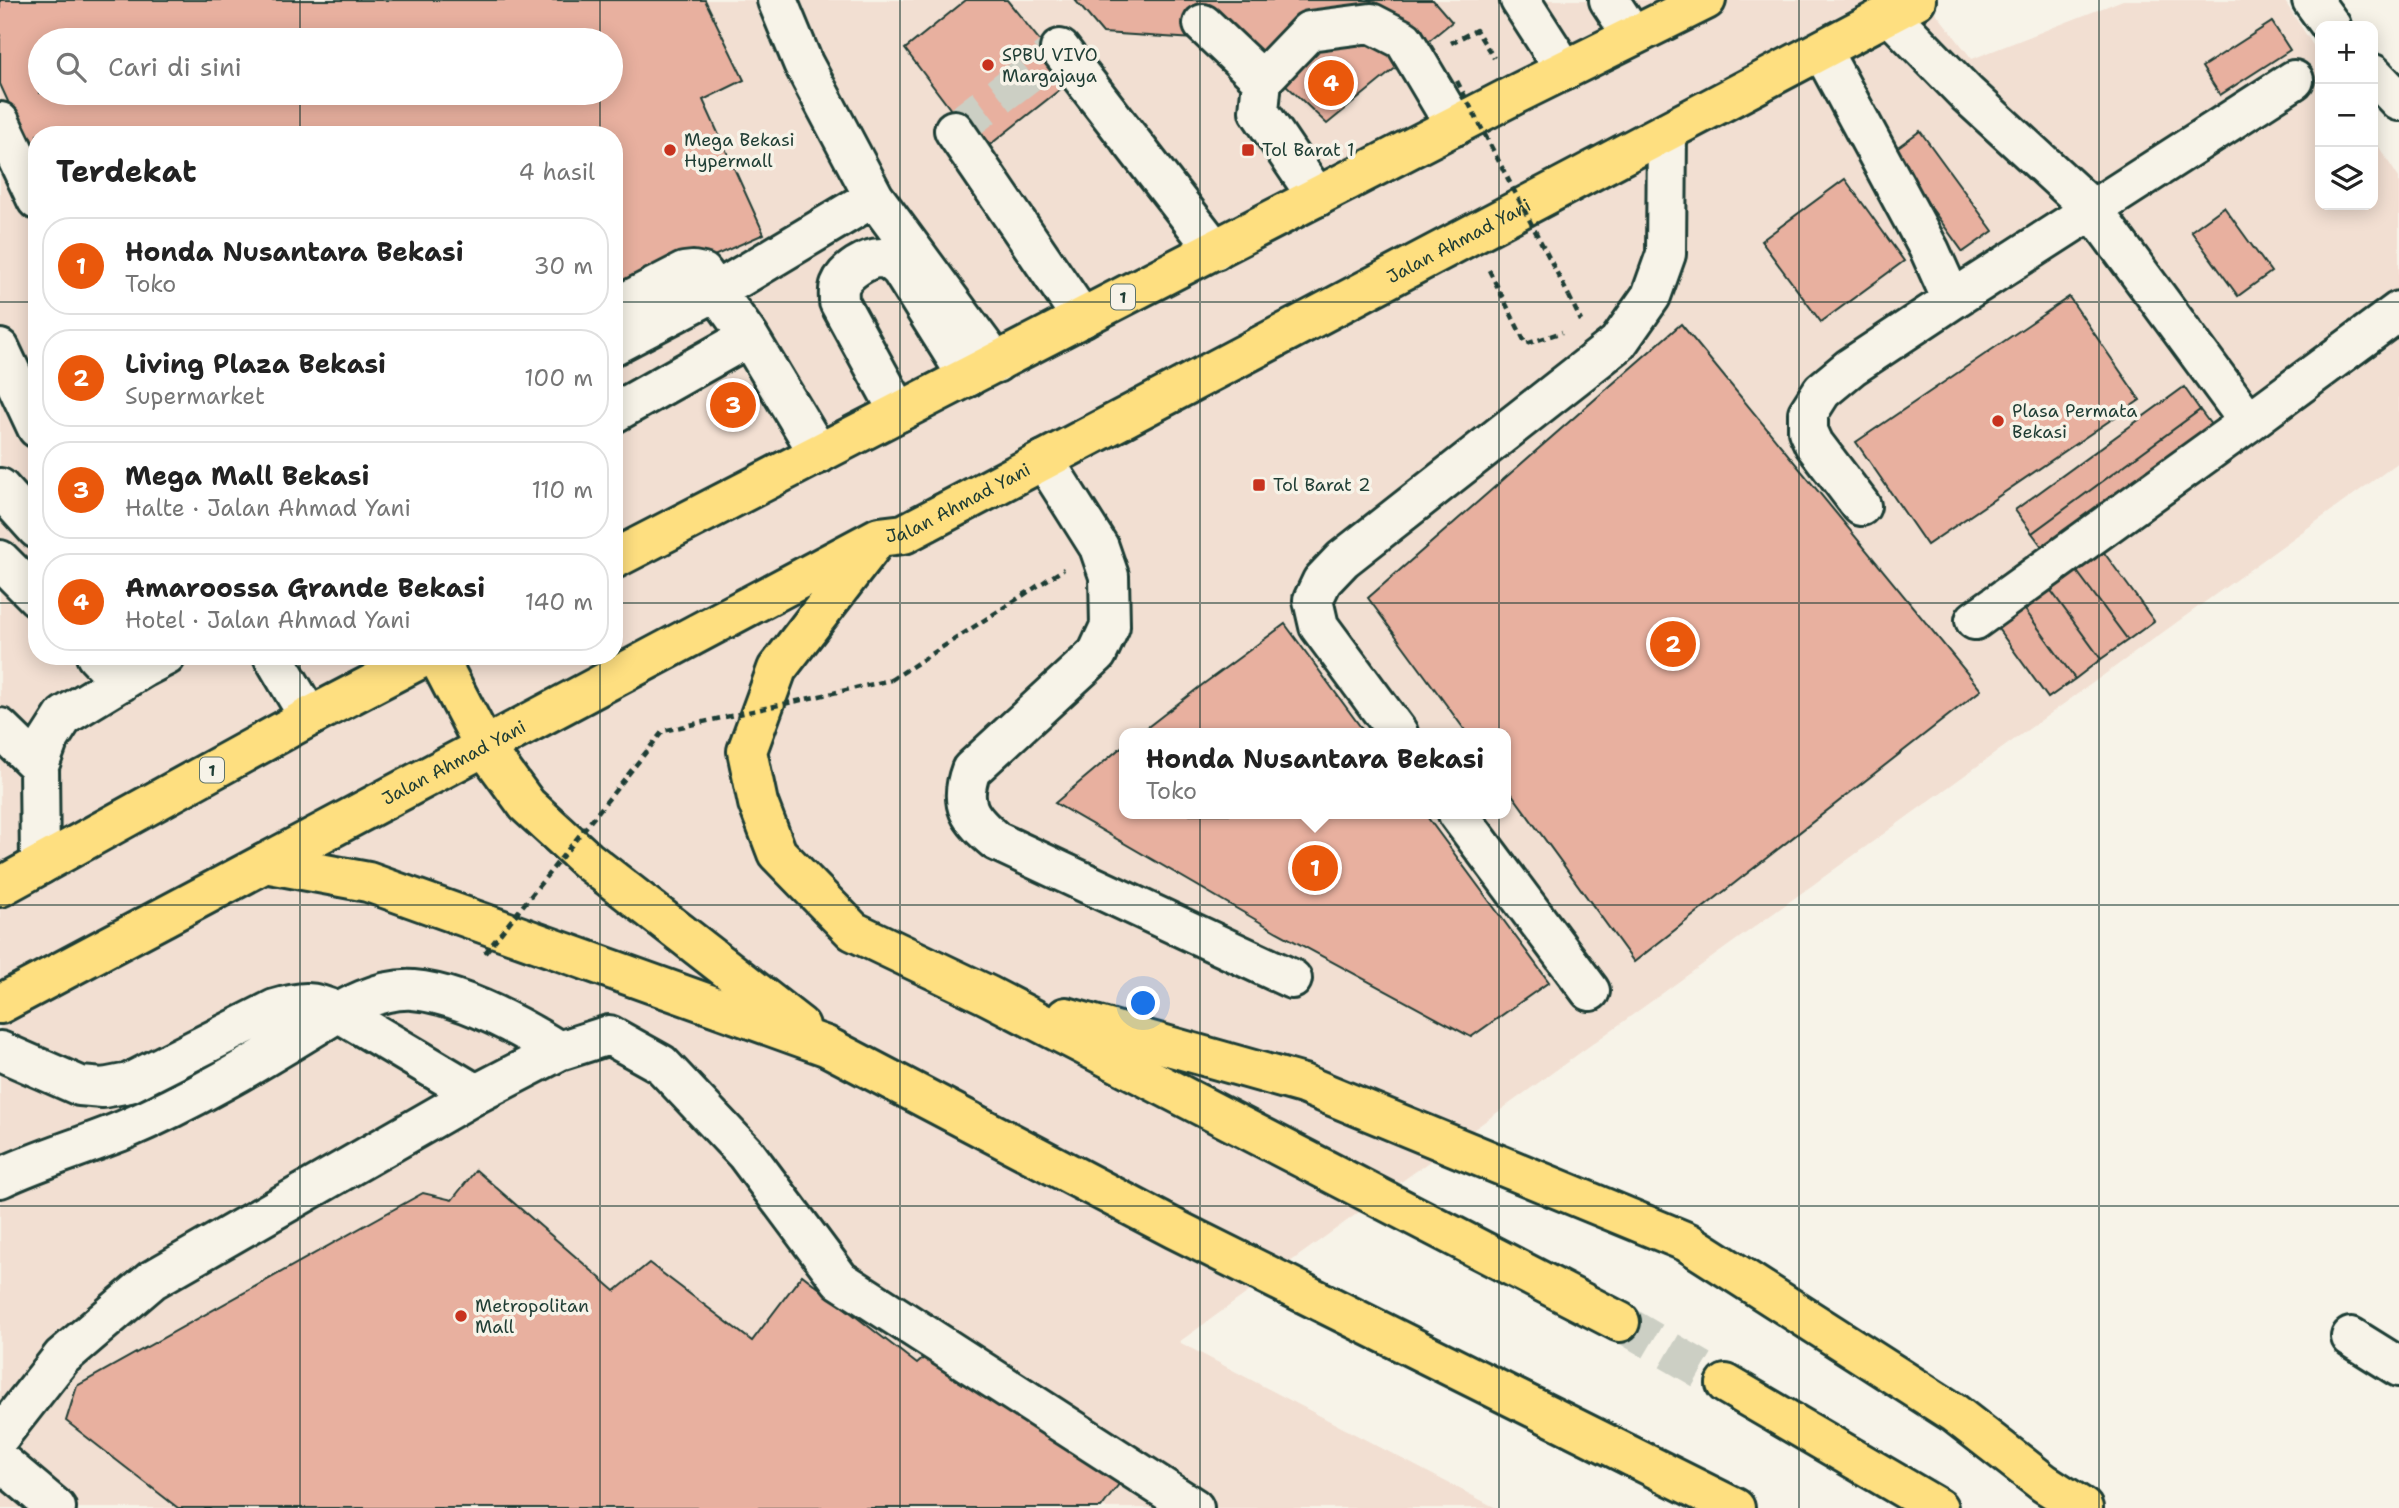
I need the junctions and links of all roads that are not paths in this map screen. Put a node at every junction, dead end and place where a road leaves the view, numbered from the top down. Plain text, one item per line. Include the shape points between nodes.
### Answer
1 (777, 0) edge
2 (1520, 0) edge
3 (1609, 0) edge
4 (1688, 0) edge
5 (1706, 0) edge
6 (1938, 0) edge
7 (2312, 0) edge
8 (1903, 7) edge
9 (2328, 21) edge
10 (1203, 24) dead end
11 (1632, 35) junction
12 (1060, 49) dead end
13 (1822, 51) junction
14 (1565, 70) junction
15 (2378, 79) edge
16 (1262, 80) junction
17 (2294, 80) dead end
18 (2399, 101) edge
19 (0, 122) edge
20 (1455, 126) junction
21 (954, 130) dead end
22 (1667, 132) junction
23 (28, 181) edge
24 (874, 197) junction
25 (1317, 197) junction
26 (2092, 209) junction
27 (1215, 250) junction
28 (717, 290) junction
29 (1952, 300) junction
30 (623, 303) edge
31 (2399, 311) edge
32 (1082, 318) junction
33 (749, 337) junction
34 (623, 340) edge
35 (0, 349) edge
36 (982, 370) junction
37 (623, 408) edge
38 (28, 409) edge
39 (899, 412) junction
40 (2249, 422) junction
41 (819, 454) junction
42 (1044, 460) junction
43 (0, 488) edge
44 (1861, 506) dead end
45 (28, 519) edge
46 (879, 537) junction
47 (623, 554) edge
48 (0, 560) edge
49 (28, 588) edge
50 (1975, 620) dead end
51 (131, 665) edge
52 (278, 665) edge
53 (409, 665) edge
54 (442, 665) edge
55 (309, 717) junction
56 (0, 728) edge
57 (1394, 728) edge
58 (484, 746) junction
59 (39, 766) junction
60 (1462, 819) edge
61 (265, 863) junction
62 (40, 865) junction
63 (0, 887) edge
64 (1292, 979) dead end
65 (1590, 991) dead end
66 (987, 995) junction
67 (0, 1004) edge
68 (338, 1012) junction
69 (826, 1046) junction
70 (0, 1051) edge
71 (559, 1051) junction
72 (476, 1094) junction
73 (0, 1178) edge
74 (1620, 1322) tunnel mouth
75 (2351, 1337) dead end
76 (2399, 1367) edge
77 (1726, 1384) tunnel mouth
78 (0, 1436) edge
79 (0, 1461) edge
80 (36, 1502) edge
81 (1194, 1508) edge
82 (1735, 1508) edge
83 (1938, 1508) edge
84 (2083, 1508) edge

1 - 24 street via 803,63
2 - 14 street
3 - 11 street
4 - 11 highway
5 - 11 highway, 1
6 - 8 highway, Jalan Ahmad Yani
7 - 9 street
8 - 13 highway, Jalan Ahmad Yani
8 - 26 street via 1967,94
10 - 16 street
11 - 14 highway, 1
12 - 27 street
13 - 22 highway, Jalan Ahmad Yani
13 - 29 street
14 - 20 highway, 1
15 - 18 street
16 - 20 street via 1309,31 1371,23 1404,40
16 - 25 street via 1259,111
17 - 26 street
19 - 23 street
20 - 25 highway, 1
21 - 32 street
22 - 42 highway, Jalan Ahmad Yani
22 - 57 street via 1666,254 1651,296 1618,343 1343,559 1322,581 1313,600 1319,626
24 - 28 street
24 - 36 street
25 - 27 highway, 1
26 - 29 street
26 - 40 street
27 - 32 highway, 1
28 - 30 street via 703,273 684,272
28 - 33 street
28 - 34 street
29 - 44 street via 1851,367 1822,391 1808,413 1808,431 1815,444
31 - 40 street
32 - 36 highway, 1
33 - 37 street
33 - 41 street
35 - 38 street
36 - 39 highway, 1
36 - 39 street via 901,270 881,258 868,261 845,275 838,288 839,302
39 - 41 highway, 1
40 - 50 street
41 - 47 highway, 1
42 - 46 highway, Jalan Ahmad Yani via 904,534
42 - 64 street via 1099,547 1109,576 1110,626 1097,654 971,770 964,788 967,807 996,841
43 - 45 street
46 - 58 highway, Jalan Ahmad Yani
46 - 66 highway via 778,669 747,751 758,803 777,853 853,931
48 - 49 street
51 - 59 street via 64,716
52 - 55 street
53 - 55 highway, 1
54 - 58 highway
55 - 62 highway, 1
56 - 59 street
58 - 61 highway, Jalan Ahmad Yani
58 - 69 highway via 527,805 587,860
59 - 62 street
60 - 65 street
61 - 67 highway, Jalan Ahmad Yani
61 - 69 highway via 368,882
62 - 63 highway, 1
66 - 74 highway
66 - 84 highway via 1303,1084 1687,1242 1954,1413
68 - 70 street via 309,1002 275,1009 129,1083 103,1088 80,1086
68 - 71 street via 380,994 412,990 500,1018
68 - 72 street
68 - 73 street via 228,1080 125,1130
69 - 82 highway via 1164,1223
71 - 72 street
71 - 81 street via 609,1035 661,1065 746,1154 840,1280
72 - 78 street via 152,1280 62,1357
75 - 76 street
77 - 83 highway
79 - 80 street

